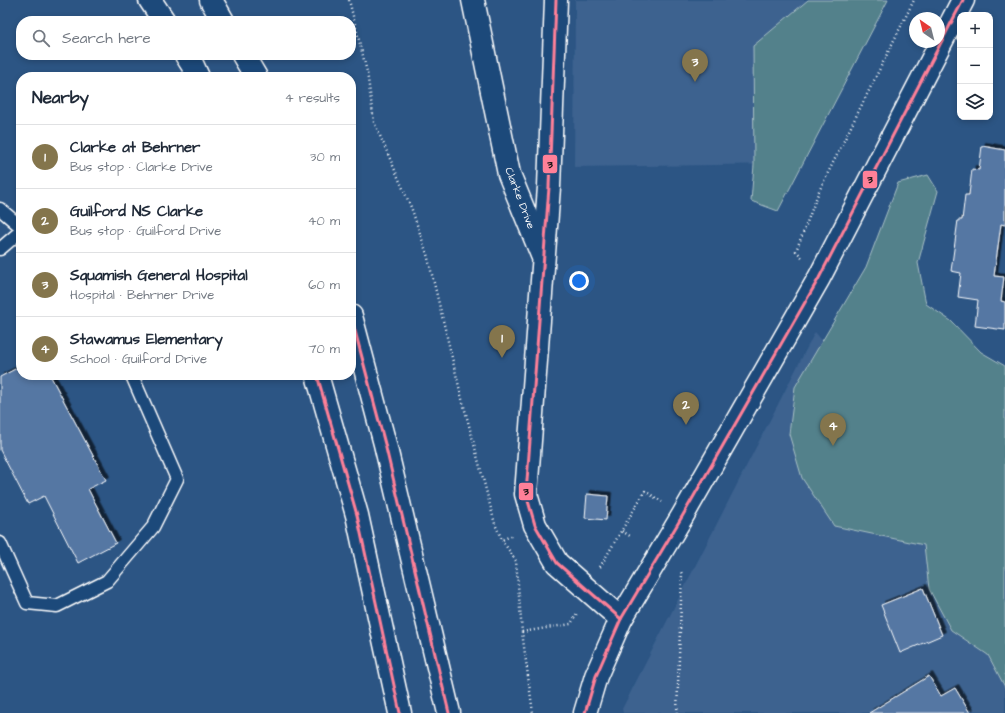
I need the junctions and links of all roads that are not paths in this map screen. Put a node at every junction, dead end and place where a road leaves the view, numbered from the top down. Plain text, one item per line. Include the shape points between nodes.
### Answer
1 (150, 0) edge
2 (211, 0) edge
3 (472, 0) edge
4 (556, 0) edge
5 (963, 0) edge
6 (161, 16) edge
7 (220, 16) edge
8 (189, 60) edge
9 (246, 60) edge
10 (196, 72) edge
11 (253, 72) edge
12 (0, 209) edge
13 (16, 223) edge
14 (16, 235) edge
15 (0, 248) edge
16 (544, 260) junction
17 (356, 335) edge
18 (135, 380) edge
19 (318, 380) edge
20 (0, 544) edge
21 (621, 619) junction
22 (400, 713) edge
23 (450, 713) edge
24 (585, 713) edge

1 - 6 main road
2 - 7 main road
3 - 16 main road, Clarke Drive via 509,174
4 - 16 main road
5 - 21 main road via 819,278
8 - 10 main road
9 - 11 main road
12 - 13 lane
14 - 15 lane
16 - 21 main road, Clarke Drive via 526,494 535,525 557,563
17 - 23 main road
18 - 20 lane via 177,479 153,527 107,581 57,606 27,603
19 - 22 main road via 357,515
21 - 24 main road via 596,676

